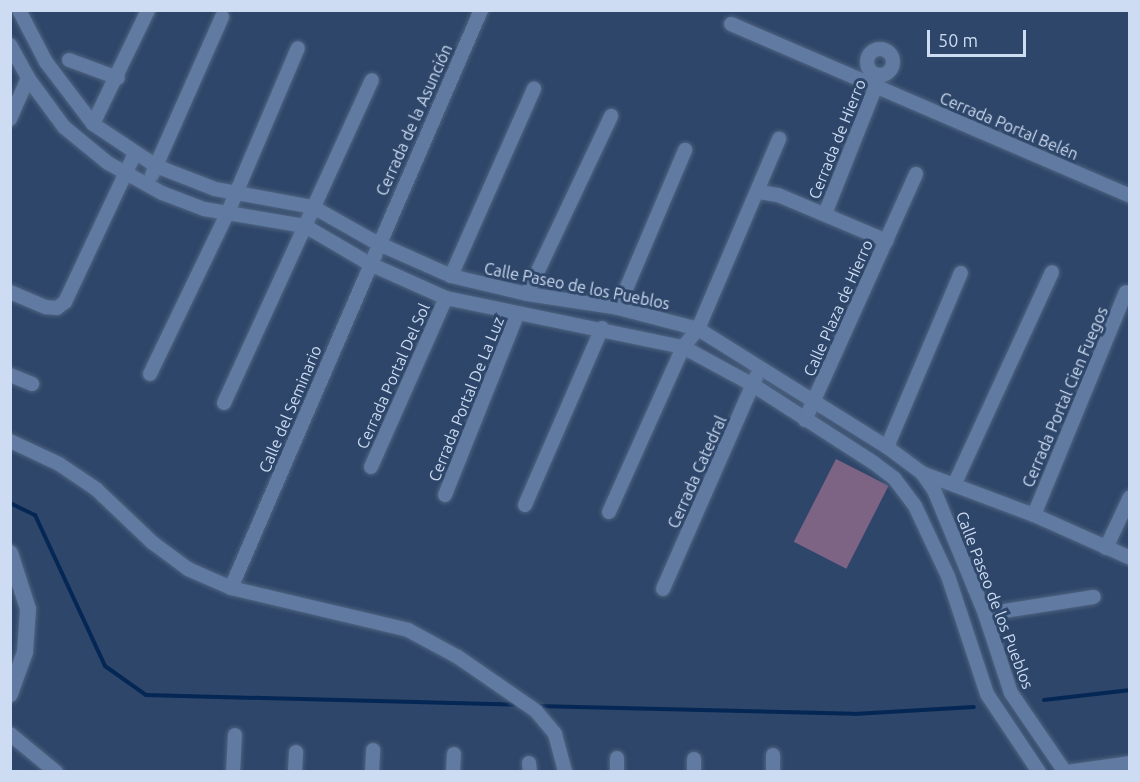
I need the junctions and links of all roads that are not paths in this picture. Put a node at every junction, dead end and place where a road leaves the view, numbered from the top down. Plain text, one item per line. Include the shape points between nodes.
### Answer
1 (19, 10) edge
2 (148, 10) edge
3 (481, 10) edge
4 (222, 17) dead end
5 (731, 24) dead end
6 (10, 45) edge
7 (298, 48) dead end
8 (69, 60) dead end
9 (28, 78) junction
10 (118, 78) junction
11 (372, 80) dead end
12 (878, 81) junction
13 (534, 89) dead end
14 (611, 116) dead end
15 (10, 119) edge
16 (93, 124) junction
17 (779, 139) dead end
18 (685, 150) dead end
19 (135, 153) junction
20 (156, 166) junction
21 (916, 174) dead end
22 (127, 175) junction
23 (148, 185) junction
24 (236, 191) junction
25 (759, 192) junction
26 (1130, 196) edge
27 (313, 207) junction
28 (228, 212) junction
29 (825, 214) junction
30 (305, 226) junction
31 (887, 241) junction
32 (378, 243) junction
33 (370, 264) junction
34 (1052, 272) dead end
35 (960, 273) dead end
36 (451, 276) junction
37 (10, 292) edge
38 (1126, 292) dead end
39 (527, 294) junction
40 (446, 298) junction
41 (618, 308) junction
42 (517, 315) junction
43 (602, 328) junction
44 (698, 329) junction
45 (683, 347) junction
46 (760, 368) junction
47 (150, 374) dead end
48 (10, 375) edge
49 (32, 384) dead end
50 (753, 385) junction
51 (815, 401) junction
52 (224, 403) dead end
53 (805, 420) junction
54 (10, 441) edge
55 (887, 447) junction
56 (371, 467) dead end
57 (922, 473) junction
58 (955, 483) junction
59 (445, 495) dead end
60 (1130, 497) edge
61 (525, 505) dead end
62 (609, 512) dead end
63 (1034, 515) junction
64 (1106, 548) junction
65 (10, 553) edge
66 (1129, 559) edge
67 (231, 588) junction
68 (663, 589) dead end
69 (1094, 597) dead end
70 (985, 614) junction
71 (998, 660) junction
72 (978, 665) junction
73 (10, 694) edge
74 (10, 734) edge
75 (235, 735) dead end
76 (374, 750) dead end
77 (296, 752) dead end
78 (454, 754) dead end
79 (773, 755) dead end
80 (1130, 763) edge
81 (56, 771) edge
82 (233, 771) edge
83 (295, 771) edge
84 (372, 771) edge
85 (453, 771) edge
86 (565, 771) edge
87 (773, 771) edge
88 (1039, 771) edge
89 (1066, 771) edge

1 - 16 street, Calle Paseo de los Pueblos via 46,62
2 - 10 street
3 - 32 street, Cerrada de la Asunción
4 - 20 street
5 - 12 street, Cerrada Portal Belén
6 - 9 street
7 - 24 street
8 - 10 street
9 - 15 street
9 - 22 street via 64,127 88,150
10 - 16 street
11 - 27 street
12 - 26 street, Cerrada Portal Belén
12 - 29 street, Cerrada de Hierro
13 - 36 street
14 - 39 street
16 - 19 street, Calle Paseo de los Pueblos
17 - 25 street
18 - 41 street
19 - 20 street, Calle Paseo de los Pueblos
19 - 22 street
20 - 23 street
20 - 24 street, Calle Paseo de los Pueblos via 184,179
21 - 31 street
22 - 23 street
22 - 37 street via 65,302 57,308 46,307
23 - 28 street via 204,208
24 - 27 street, Calle Paseo de los Pueblos
24 - 28 street
25 - 29 street, Calle Plaza de Hierro via 778,195
25 - 44 street
27 - 30 street
27 - 32 street, Calle Paseo de los Pueblos
28 - 30 street
28 - 47 street
29 - 31 street, Calle Plaza de Hierro
30 - 33 street
30 - 52 street
31 - 51 street, Calle Plaza de Hierro
32 - 33 street, Calle del Seminario
32 - 36 street, Calle Paseo de los Pueblos
33 - 40 street
33 - 67 street, Calle del Seminario
34 - 58 street
35 - 55 street
36 - 39 street, Calle Paseo de los Pueblos
38 - 63 street, Cerrada Portal Cien Fuegos
39 - 41 street, Calle Paseo de los Pueblos
40 - 42 street
40 - 56 street, Cerrada Portal Del Sol
41 - 44 street, Calle Paseo de los Pueblos
42 - 43 street
42 - 59 street, Cerrada Portal De La Luz
43 - 45 street
43 - 61 street
44 - 45 street
44 - 46 street, Calle Paseo de los Pueblos
45 - 50 street
45 - 62 street
46 - 50 street, Cerrada Catedral
46 - 51 street, Calle Paseo de los Pueblos
48 - 49 street
50 - 53 street
50 - 68 street, Cerrada Catedral
51 - 53 street, Calle Plaza de Hierro
51 - 55 street, Calle Paseo de los Pueblos
53 - 72 street via 874,463 905,490 948,576
54 - 67 street via 59,464 96,489 153,543 188,569
55 - 57 street, Calle Paseo de los Pueblos
57 - 58 street
57 - 70 street, Calle Paseo de los Pueblos via 934,490
58 - 63 street
60 - 64 street
63 - 64 street
64 - 66 street
65 - 73 street via 28,609 25,652
67 - 86 street via 408,630 509,688 536,711 555,734
69 - 70 street
70 - 71 street, Calle Paseo de los Pueblos
71 - 72 street
71 - 89 street, Calle Paseo de los Pueblos via 1011,693
72 - 88 street via 996,712
74 - 81 street
75 - 82 street
76 - 84 street
77 - 83 street
78 - 85 street
79 - 87 street
80 - 89 street

